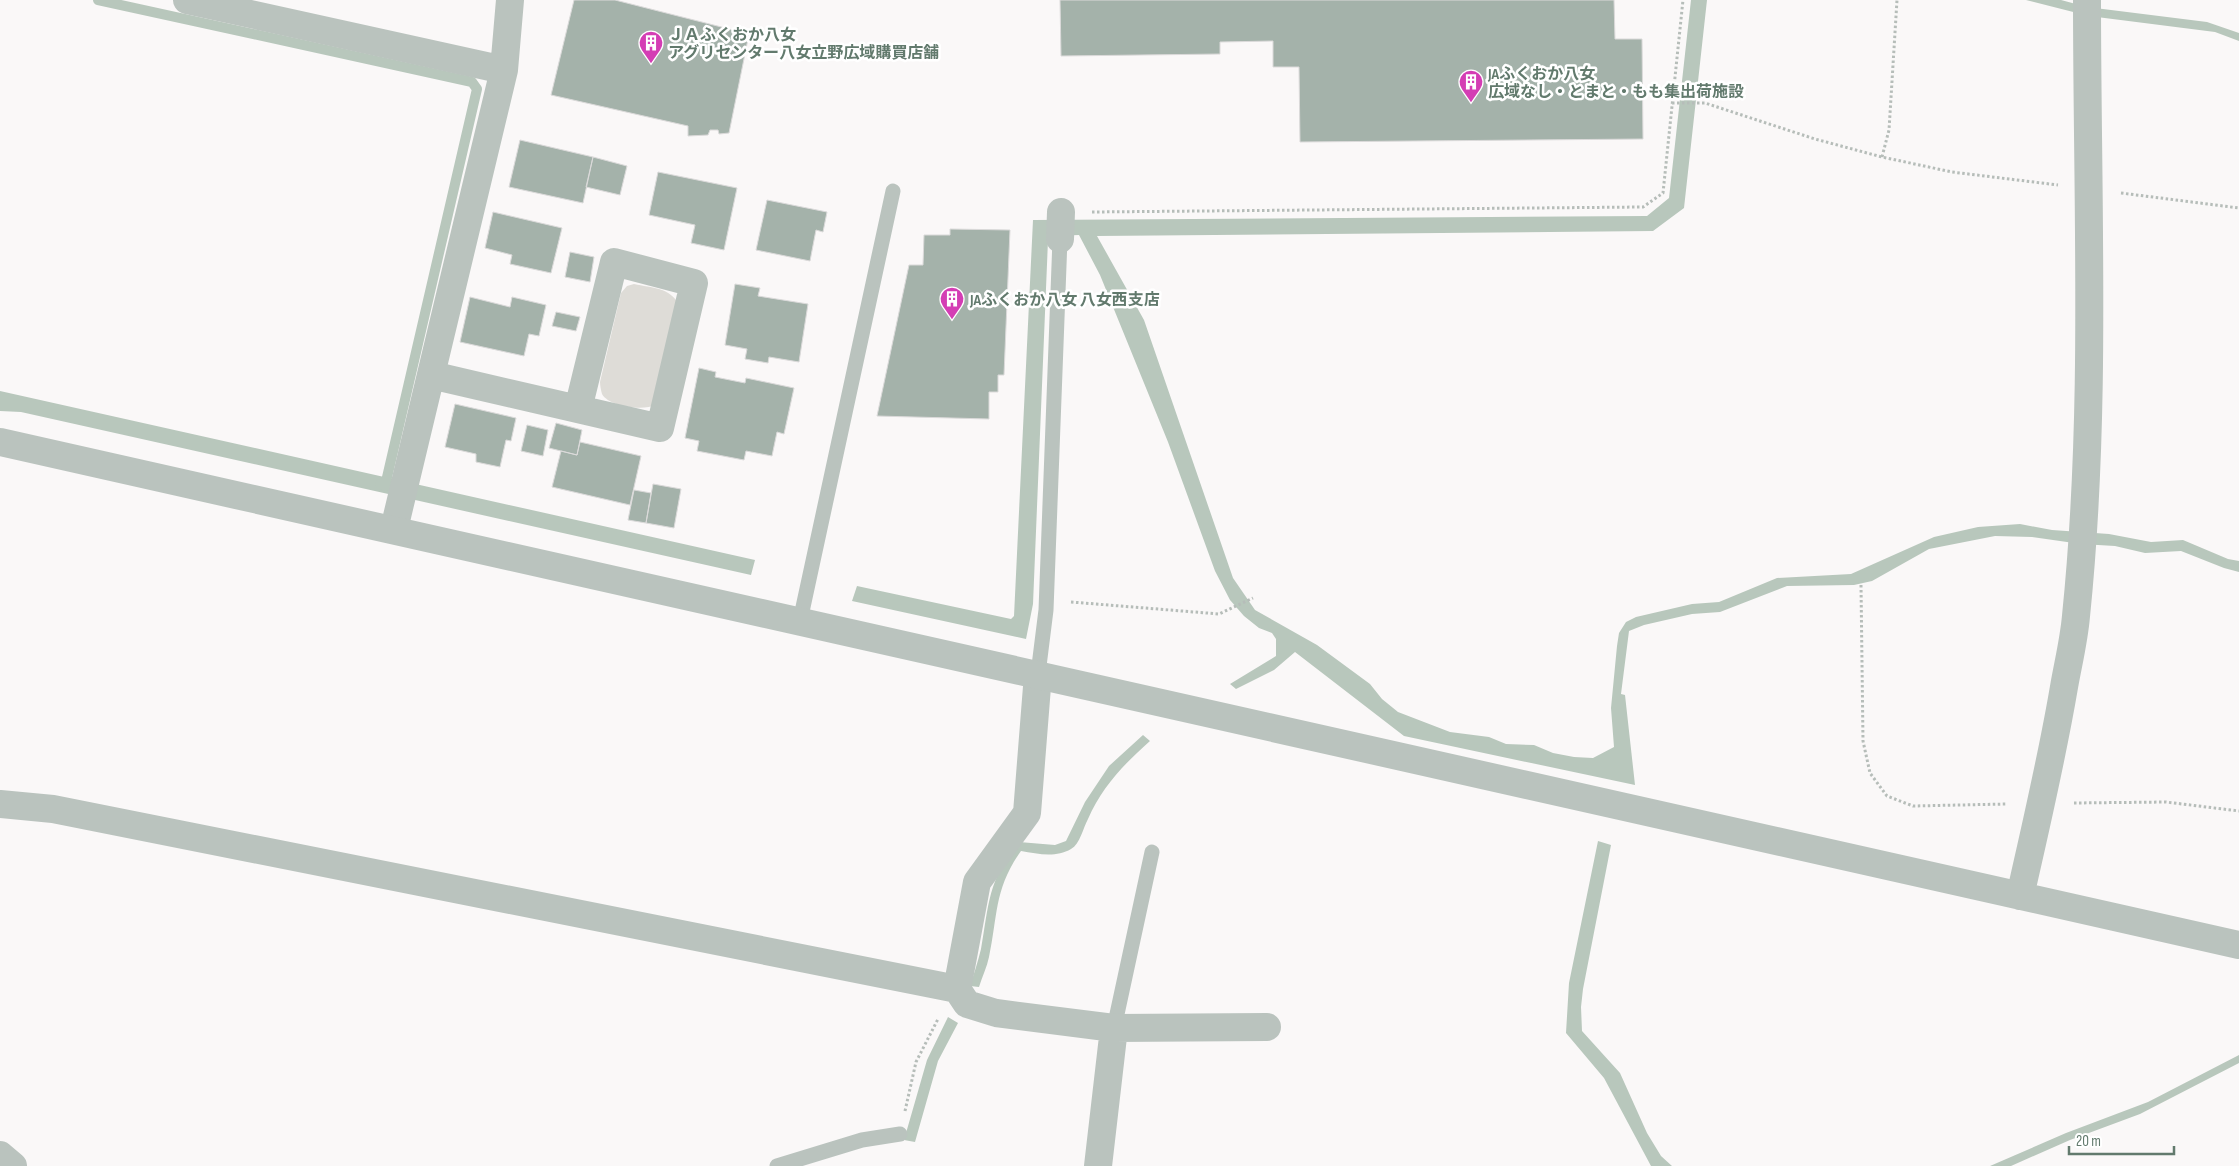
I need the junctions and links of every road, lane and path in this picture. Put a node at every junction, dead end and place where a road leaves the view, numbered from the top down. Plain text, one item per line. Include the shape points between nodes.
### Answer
1 (187, 0) edge
2 (510, 0) edge
3 (1683, 0) edge
4 (1898, 0) edge
5 (2087, 0) edge
6 (504, 70) junction
7 (1672, 104) junction
8 (1882, 157) junction
9 (2088, 188) junction
10 (893, 191) dead end
11 (2239, 208) edge
12 (1060, 212) joint
13 (1060, 239) joint
14 (431, 375) junction
15 (578, 409) junction
16 (0, 442) edge
17 (394, 529) junction
18 (1860, 585) dead end
19 (1254, 598) dead end
20 (1046, 600) junction
21 (800, 621) junction
22 (1038, 674) junction
23 (0, 804) edge
24 (2042, 804) junction
25 (2239, 811) edge
26 (1152, 852) dead end
27 (2020, 896) junction
28 (2239, 945) edge
29 (957, 989) junction
30 (1267, 1027) dead end
31 (1114, 1028) junction
32 (900, 1134) joint
33 (0, 1155) edge
34 (13, 1166) edge
35 (778, 1166) edge
36 (1098, 1166) edge

1 - 6 street
2 - 6 street
3 - 7 path
4 - 8 path via 1889,130
5 - 9 street
6 - 14 street
7 - 8 path via 1705,104
7 - 12 path via 1663,193 1643,207
8 - 9 path via 1952,172
9 - 11 path
9 - 24 street via 2089,333 2081,561 2076,619
10 - 21 lane
12 - 13 street
13 - 20 lane
14 - 15 street
14 - 17 street
15 - 15 street via 660,428 694,283 614,262
16 - 17 street
17 - 21 street
18 - 24 path via 1863,741 1870,773 1887,796 1913,806
19 - 20 path via 1219,614
20 - 22 lane
21 - 22 street
22 - 27 street
22 - 29 street via 1027,813 977,882
23 - 29 street via 53,809
24 - 25 path via 2166,802
24 - 27 street
26 - 31 lane
27 - 28 street
29 - 31 street via 967,1004 996,1013
29 - 32 path via 916,1062
30 - 31 street
31 - 36 street
32 - 35 lane via 862,1140
33 - 34 street

